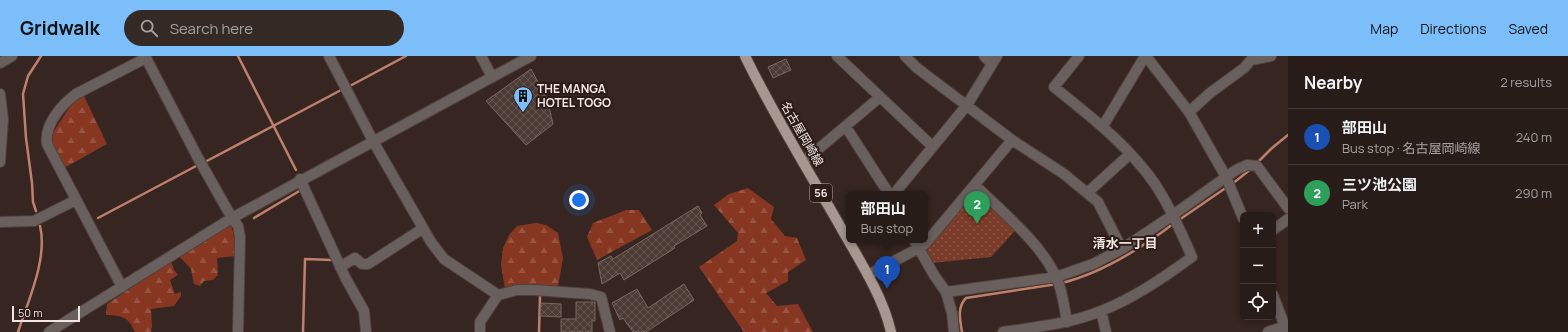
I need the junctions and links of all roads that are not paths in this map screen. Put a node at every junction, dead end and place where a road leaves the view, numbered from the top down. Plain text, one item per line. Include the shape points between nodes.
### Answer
1 (12, 56) edge
2 (328, 56) edge
3 (481, 56) edge
4 (531, 56) edge
5 (745, 56) edge
6 (837, 56) edge
7 (905, 56) edge
8 (984, 56) edge
9 (1079, 56) edge
10 (1145, 56) edge
11 (1271, 56) edge
12 (146, 57) edge
13 (1249, 58) edge
14 (995, 60) edge
15 (0, 63) edge
16 (492, 77) junction
17 (0, 94) edge
18 (880, 97) junction
19 (968, 105) junction
20 (1188, 112) junction
21 (1103, 126) junction
22 (846, 127) junction
23 (1012, 140) junction
24 (373, 141) junction
25 (932, 146) junction
26 (1130, 154) junction
27 (0, 162) edge
28 (803, 162) junction
29 (1226, 177) junction
30 (300, 180) junction
31 (975, 185) junction
32 (887, 191) edge
33 (896, 191) edge
34 (1087, 192) junction
35 (76, 200) junction
36 (1288, 208) edge
37 (1241, 212) edge
38 (1173, 216) junction
39 (232, 218) junction
40 (1288, 219) edge
41 (0, 222) edge
42 (422, 228) junction
43 (1276, 228) edge
44 (846, 237) edge
45 (928, 240) edge
46 (850, 243) edge
47 (917, 244) edge
48 (1122, 249) junction
49 (340, 267) junction
50 (868, 275) junction
51 (1056, 277) junction
52 (122, 287) junction
53 (946, 292) junction
54 (498, 295) junction
55 (1276, 303) edge
56 (1101, 311) junction
57 (1067, 322) junction
58 (1286, 328) edge
59 (49, 332) edge
60 (238, 332) edge
61 (366, 332) edge
62 (480, 332) edge
63 (609, 332) edge
64 (891, 332) edge
65 (954, 332) edge
66 (1002, 332) edge
67 (1106, 332) edge
68 (1268, 332) edge

1 - 15 street
2 - 24 street
3 - 16 street
4 - 16 street
5 - 28 main road, 名古屋岡崎線 / 56
6 - 18 street
7 - 19 street via 917,68
8 - 14 street
9 - 21 street via 1054,87
10 - 20 street
10 - 21 street
11 - 13 street
12 - 35 street via 76,94 68,100 49,127 46,135 47,144
12 - 39 street
13 - 20 street via 1244,68
14 - 19 street
16 - 24 street
17 - 27 street via 3,119
18 - 22 street
18 - 25 street
19 - 23 street
19 - 25 street
20 - 29 street
21 - 26 street
22 - 28 street
22 - 32 street
23 - 31 street
23 - 34 street
24 - 30 street
24 - 42 street
25 - 33 street
26 - 34 street
26 - 38 street via 1154,184
28 - 44 main road, 名古屋岡崎線 / 56
29 - 36 street via 1247,165 1257,166
29 - 37 street
29 - 38 street
30 - 39 street
30 - 49 street
31 - 45 street
31 - 51 street via 1034,244
34 - 48 street via 1098,202
35 - 41 street via 34,221
35 - 52 street
38 - 48 street
38 - 56 street via 1192,257 1140,292
39 - 52 street
39 - 60 street via 238,226 240,237
40 - 43 street
42 - 49 street via 368,264 362,264 355,258
42 - 54 street via 444,259
46 - 50 main road, 名古屋岡崎線 / 56
47 - 50 street
47 - 53 street
48 - 51 street via 1093,264
49 - 61 street via 364,311
50 - 64 main road, 名古屋岡崎線 / 56
51 - 53 street
51 - 57 street
52 - 59 street
53 - 65 street
54 - 62 street via 480,322
54 - 63 street via 516,290 534,290 601,297
55 - 58 street
56 - 57 street
56 - 67 street
57 - 66 street
58 - 68 street

